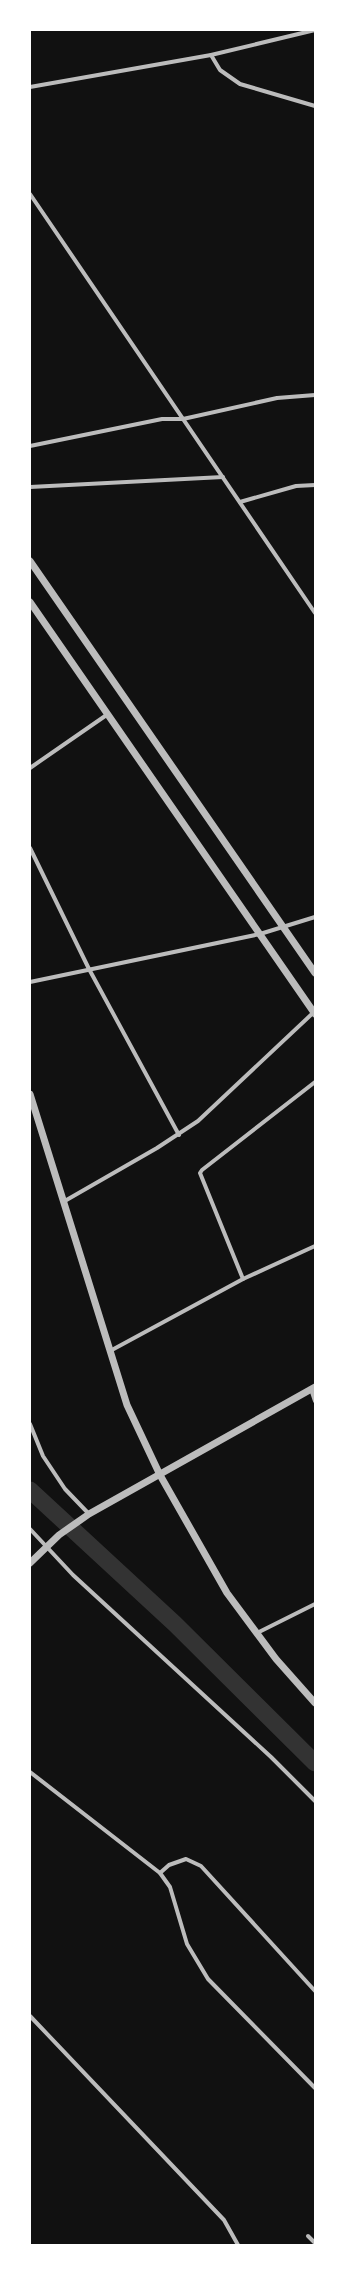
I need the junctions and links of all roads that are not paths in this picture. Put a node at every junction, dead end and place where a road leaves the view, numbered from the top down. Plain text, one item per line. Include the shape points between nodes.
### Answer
1 (315, 30) edge
2 (211, 56) junction
3 (30, 87) edge
4 (315, 106) edge
5 (30, 194) edge
6 (315, 395) edge
7 (183, 419) junction
8 (30, 446) edge
9 (222, 477) junction
10 (315, 485) edge
11 (30, 486) edge
12 (240, 502) junction
13 (30, 561) edge
14 (30, 602) edge
15 (315, 614) edge
16 (108, 714) junction
17 (30, 768) edge
18 (30, 848) edge
19 (315, 917) edge
20 (283, 927) junction
21 (260, 934) junction
22 (89, 969) junction
23 (315, 973) edge
24 (30, 982) edge
25 (314, 1013) edge
26 (315, 1082) edge
27 (30, 1094) edge
28 (179, 1135) junction
29 (63, 1202) junction
30 (315, 1246) edge
31 (243, 1279) junction
32 (110, 1351) junction
33 (313, 1388) edge
34 (315, 1401) edge
35 (30, 1424) edge
36 (160, 1474) junction
37 (89, 1514) junction
38 (30, 1529) edge
39 (46, 1547) junction
40 (30, 1563) edge
41 (315, 1604) edge
42 (256, 1633) junction
43 (315, 1703) edge
44 (30, 1772) edge
45 (315, 1801) edge
46 (160, 1873) junction
47 (315, 1991) edge
48 (30, 2016) edge
49 (315, 2088) edge
50 (308, 2236) dead end
51 (315, 2243) edge
52 (238, 2245) edge

1 - 2 street
2 - 3 street
2 - 4 street via 220,70 240,84
5 - 7 street
6 - 7 street via 278,398
7 - 8 street via 162,419
7 - 9 street
9 - 11 street
9 - 12 street
10 - 12 street via 296,486
12 - 15 street
13 - 20 street
14 - 16 street
16 - 17 street
16 - 21 street
18 - 22 street
19 - 20 street
20 - 21 street
20 - 23 street
21 - 22 street
21 - 25 street
22 - 24 street
22 - 28 street
25 - 28 street via 198,1122
26 - 31 street via 200,1173
27 - 29 street
28 - 29 street
29 - 32 street
30 - 31 street
31 - 32 street
32 - 36 street via 127,1405
33 - 34 street
33 - 36 street
35 - 37 street via 43,1456 65,1489
36 - 37 street
36 - 42 street via 227,1593
37 - 39 street
38 - 39 street
39 - 40 street
39 - 45 street
41 - 42 street
42 - 43 street
44 - 46 street
46 - 47 street via 169,1865 186,1859 201,1866
46 - 49 street via 170,1887 187,1944 208,1979
48 - 52 street via 224,2220
50 - 51 street

